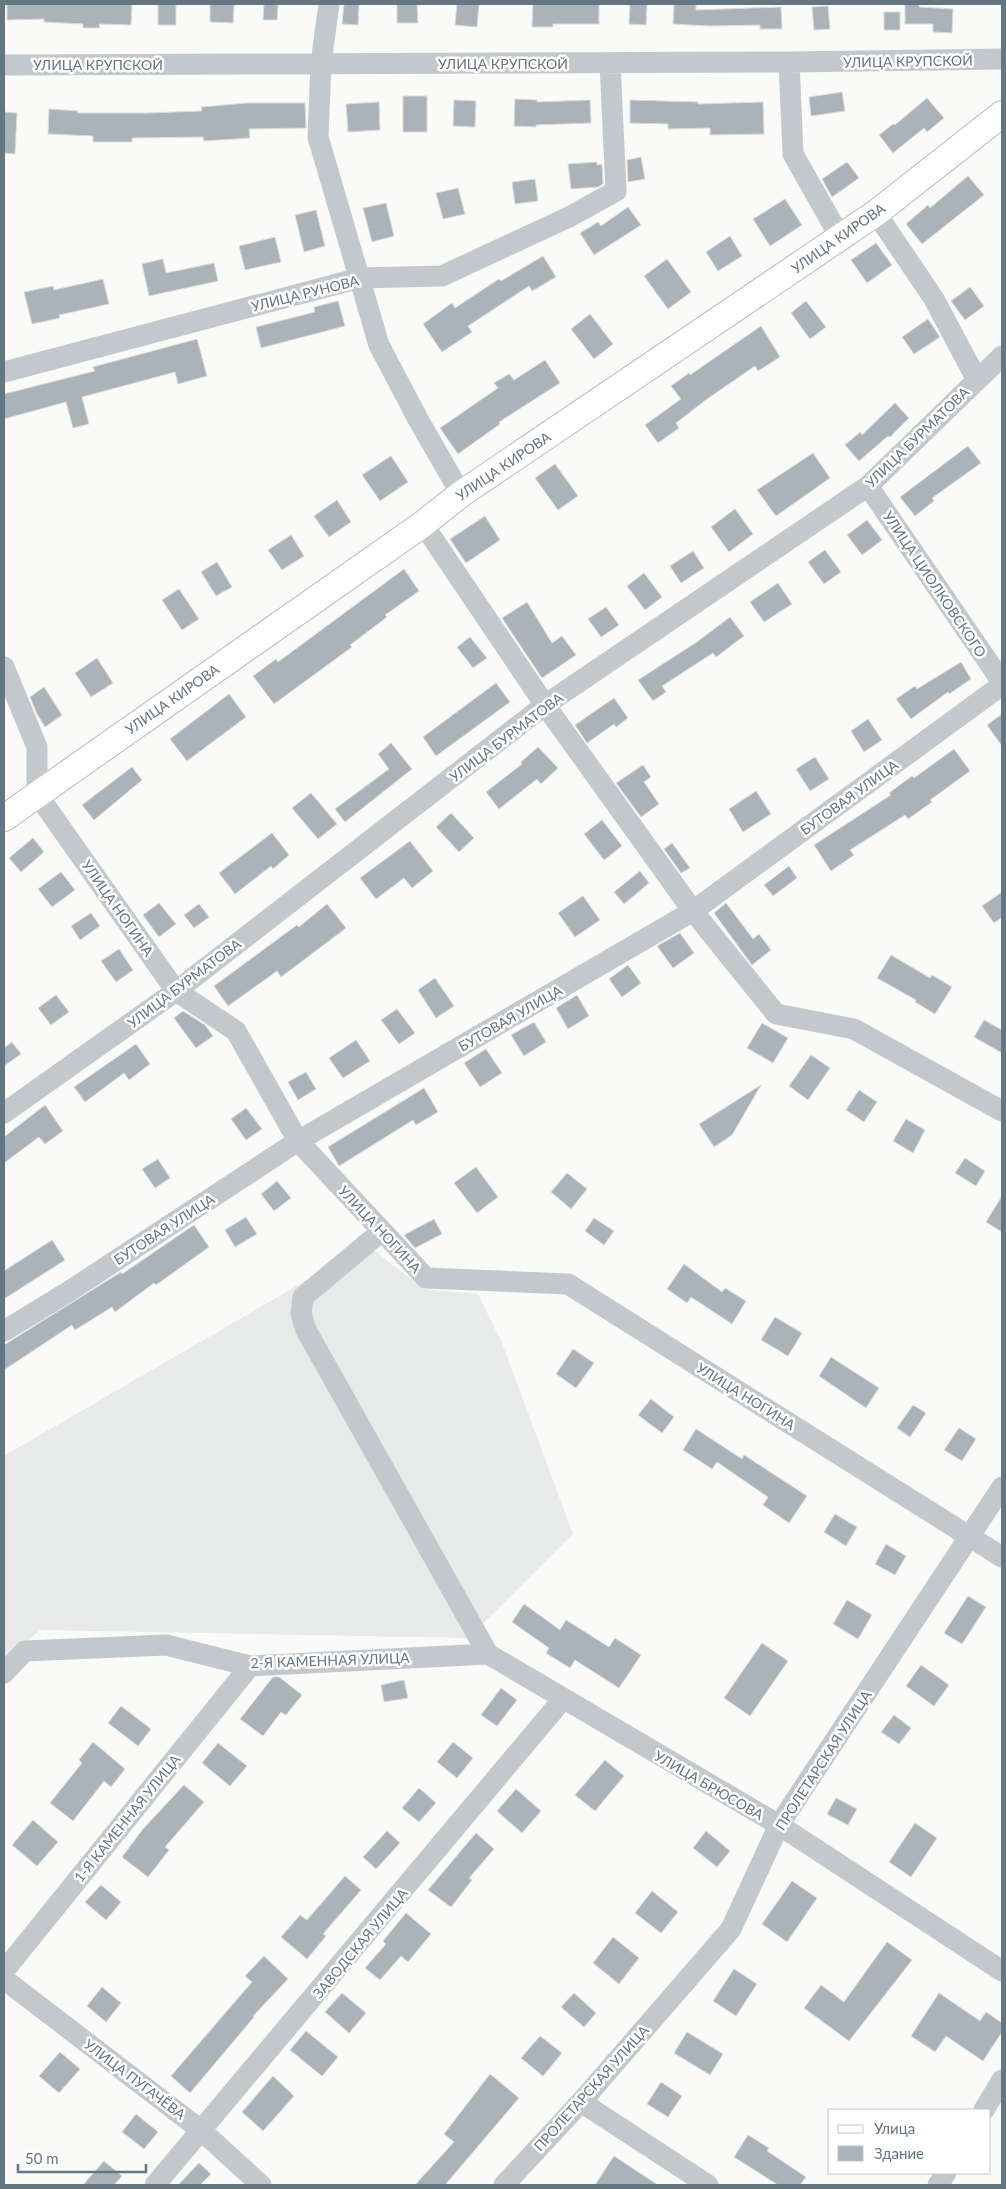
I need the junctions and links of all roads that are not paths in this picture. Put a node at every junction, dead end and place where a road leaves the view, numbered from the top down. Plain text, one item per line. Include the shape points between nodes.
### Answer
1 (329, 4) edge
2 (1002, 59) edge
3 (789, 62) junction
4 (321, 63) junction
5 (610, 63) junction
6 (4, 65) edge
7 (1002, 114) edge
8 (876, 213) junction
9 (840, 237) junction
10 (360, 278) junction
11 (1002, 356) edge
12 (4, 372) edge
13 (977, 380) junction
14 (868, 486) junction
15 (461, 494) junction
16 (423, 524) junction
17 (4, 667) edge
18 (1002, 683) edge
19 (545, 705) junction
20 (37, 794) junction
21 (4, 818) edge
22 (693, 911) junction
23 (176, 991) junction
24 (1002, 1111) edge
25 (4, 1113) edge
26 (298, 1141) junction
27 (382, 1231) junction
28 (4, 1331) edge
29 (1002, 1488) edge
30 (970, 1537) junction
31 (1002, 1557) edge
32 (488, 1654) junction
33 (250, 1666) junction
34 (4, 1672) edge
35 (563, 1699) junction
36 (779, 1825) junction
37 (4, 1971) edge
38 (1002, 1971) edge
39 (4, 1979) edge
40 (1002, 2080) edge
41 (581, 2102) junction
42 (985, 2109) edge
43 (202, 2131) junction
44 (945, 2174) edge
45 (155, 2185) edge
46 (261, 2185) edge
47 (504, 2185) edge
48 (708, 2185) edge
49 (938, 2185) edge

1 - 4 street
2 - 3 street, УЛИЦА КРУПСКОЙ
3 - 5 street, УЛИЦА КРУПСКОЙ
3 - 9 street via 793,154
4 - 5 street, УЛИЦА КРУПСКОЙ
4 - 6 street, УЛИЦА КРУПСКОЙ
4 - 10 street via 318,137
5 - 10 street, УЛИЦА РУНОВА via 616,191 569,217 442,276
7 - 8 main road, УЛИЦА КИРОВА
8 - 9 main road, УЛИЦА КИРОВА
8 - 13 street via 934,299
9 - 15 main road, УЛИЦА КИРОВА
10 - 12 street, УЛИЦА РУНОВА
10 - 15 street via 379,346
11 - 13 street, УЛИЦА БУРМАТОВА
13 - 14 street, УЛИЦА БУРМАТОВА
14 - 18 street, УЛИЦА ЦИОЛКОВСКОГО
14 - 19 street, УЛИЦА БУРМАТОВА
15 - 16 main road, УЛИЦА КИРОВА
16 - 19 street
16 - 20 main road, УЛИЦА КИРОВА
17 - 20 street via 37,747
18 - 22 street, БУТОВАЯ УЛИЦА
19 - 22 street
19 - 23 street, УЛИЦА БУРМАТОВА
20 - 21 main road, УЛИЦА КИРОВА
20 - 23 street, УЛИЦА НОГИНА
22 - 24 street via 776,1014 854,1029
22 - 26 street, БУТОВАЯ УЛИЦА
23 - 25 street, УЛИЦА БУРМАТОВА
23 - 26 street, УЛИЦА НОГИНА via 236,1031
26 - 27 street, УЛИЦА НОГИНА
26 - 28 street, БУТОВАЯ УЛИЦА
27 - 30 street, УЛИЦА НОГИНА via 426,1278 568,1284
27 - 32 street via 303,1297 301,1314 311,1339
29 - 30 street, ПРОЛЕТАРСКАЯ УЛИЦА
30 - 31 street, УЛИЦА НОГИНА
30 - 36 street, ПРОЛЕТАРСКАЯ УЛИЦА
32 - 33 street, 2-Я КАМЕННАЯ УЛИЦА
32 - 35 street, УЛИЦА БРЮСОВА
33 - 34 street, 2-Я КАМЕННАЯ УЛИЦА via 166,1645 25,1651
33 - 37 street, 1-Я КАМЕННАЯ УЛИЦА
35 - 36 street, УЛИЦА БРЮСОВА
35 - 43 street, ЗАВОДСКАЯ УЛИЦА
36 - 38 street, УЛИЦА БРЮСОВА
36 - 41 street, ПРОЛЕТАРСКАЯ УЛИЦА via 731,1929
39 - 43 street, УЛИЦА ПУГАЧЁВА
40 - 42 street
41 - 47 street, ПРОЛЕТАРСКАЯ УЛИЦА
41 - 48 street
43 - 45 street, ЗАВОДСКАЯ УЛИЦА
43 - 46 street, УЛИЦА ПУГАЧЁВА
44 - 49 street

